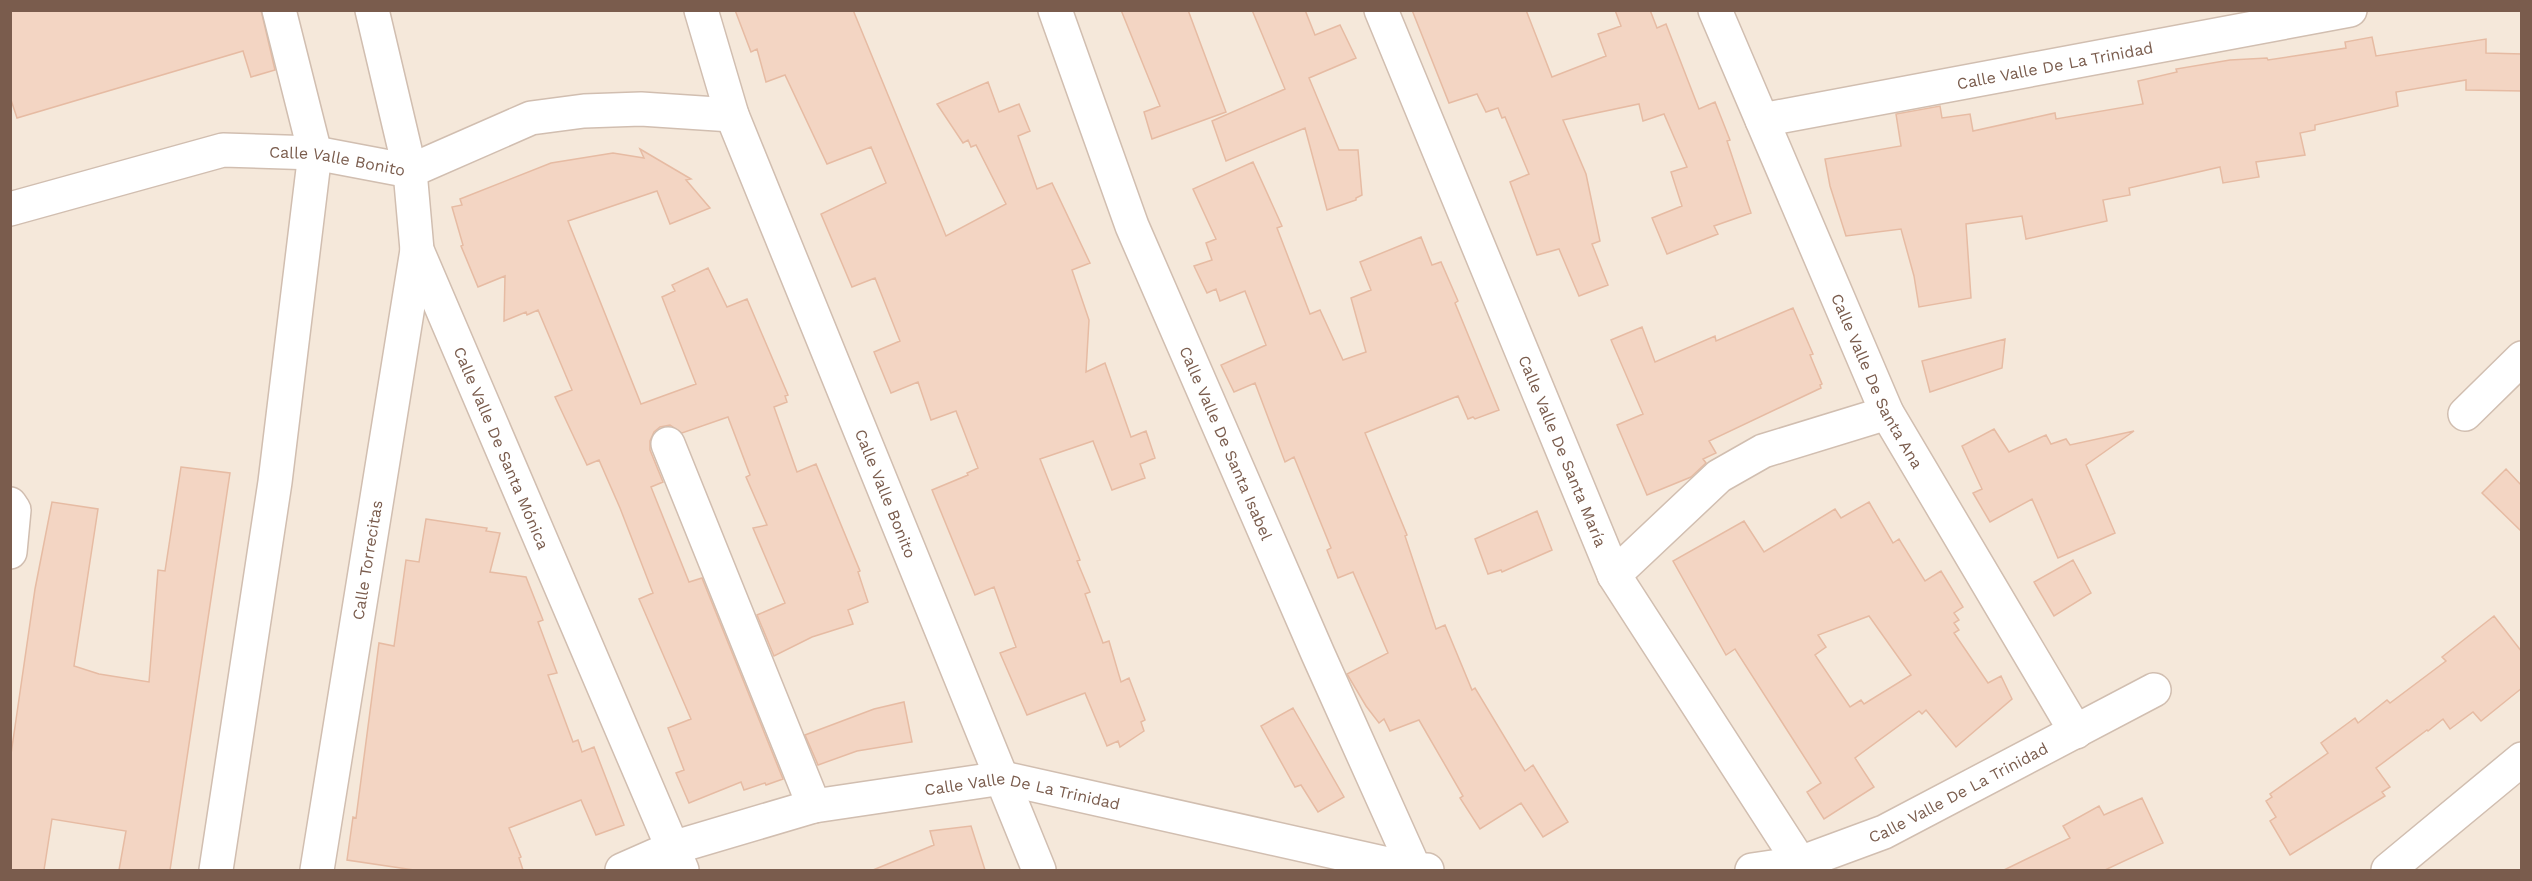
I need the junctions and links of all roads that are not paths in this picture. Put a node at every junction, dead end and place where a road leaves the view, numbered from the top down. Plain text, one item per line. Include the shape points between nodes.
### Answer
1 (279, 10) edge
2 (372, 10) edge
3 (701, 10) edge
4 (1055, 10) edge
5 (1381, 10) edge
6 (1715, 10) edge
7 (2333, 12) edge
8 (732, 115) junction
9 (1762, 120) junction
10 (315, 153) junction
11 (410, 171) junction
12 (10, 209) edge
13 (417, 250) junction
14 (2522, 358) edge
15 (1887, 414) junction
16 (2465, 414) dead end
17 (668, 444) dead end
18 (10, 504) edge
19 (10, 552) edge
20 (1614, 575) junction
21 (2154, 690) dead end
22 (2076, 732) junction
23 (2522, 759) edge
24 (1003, 778) junction
25 (814, 806) junction
26 (677, 859) edge
27 (1800, 863) junction
28 (216, 870) edge
29 (317, 870) edge
30 (622, 870) edge
31 (1040, 870) edge
32 (1421, 870) edge
33 (1752, 870) edge
34 (2388, 870) edge

1 - 10 street
2 - 11 street, Calle Valle De Santa Mónica
3 - 8 street, Calle Valle Bonito
4 - 32 street, Calle Valle De Santa Isabel via 1132,226 1318,654
5 - 20 street, Calle Valle De Santa María
6 - 9 street, Calle Valle De Santa Ana
7 - 9 street, Calle Valle De La Trinidad
8 - 11 street, Calle Valle Bonito via 641,109 531,118
8 - 24 street, Calle Valle Bonito
9 - 15 street, Calle Valle De Santa Ana
10 - 11 street, Calle Valle Bonito
10 - 12 street, Calle Valle Bonito via 223,150
10 - 28 street via 275,482
11 - 13 street, Calle Valle De Santa Mónica
13 - 26 street, Calle Valle De Santa Mónica
13 - 29 street, Calle Torrecitas
14 - 16 street
15 - 20 street via 1763,451 1719,476
15 - 22 street, Calle Valle De Santa Ana
17 - 25 street
18 - 19 street via 14,510
20 - 27 street, Calle Valle De Santa María
21 - 22 street, Calle Valle De La Trinidad
22 - 27 street, Calle Valle De La Trinidad via 1884,832
23 - 34 street
24 - 25 street, Calle Valle De La Trinidad
24 - 31 street, Calle Valle Bonito
24 - 32 street, Calle Valle De La Trinidad
25 - 26 street, Calle Valle De La Trinidad
26 - 30 street, Calle Valle De La Trinidad
27 - 33 street, Calle Valle De La Trinidad

